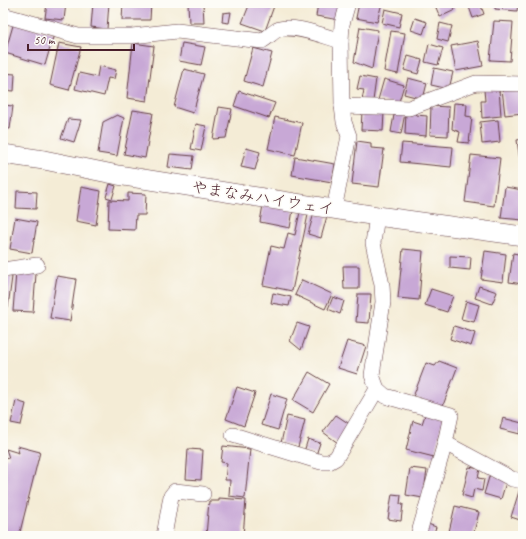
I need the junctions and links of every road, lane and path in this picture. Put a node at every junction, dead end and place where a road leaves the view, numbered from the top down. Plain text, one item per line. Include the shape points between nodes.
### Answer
1 (348, 3) edge
2 (3, 15) edge
3 (341, 41) junction
4 (523, 84) edge
5 (342, 106) junction
6 (3, 154) edge
7 (334, 209) junction
8 (377, 216) junction
9 (523, 236) edge
10 (37, 265) dead end
11 (3, 270) edge
12 (377, 390) junction
13 (233, 435) dead end
14 (445, 443) junction
15 (523, 481) edge
16 (203, 494) dead end
17 (164, 536) edge
18 (418, 536) edge

1 - 3 street via 342,24
2 - 3 street via 78,36 132,36 177,31 262,41 278,30 287,28
3 - 5 street
4 - 5 street via 476,84 409,108
5 - 7 street via 344,122 350,136
6 - 7 main road, やまなみハイウェイ
7 - 8 main road, やまなみハイウェイ
8 - 9 main road, やまなみハイウェイ
8 - 12 street via 373,243 383,302 372,375
10 - 11 street
12 - 13 street via 336,458 329,462 321,462
12 - 14 street via 385,396 450,415
14 - 15 street via 512,479
14 - 18 street
16 - 17 street via 175,492 171,496

